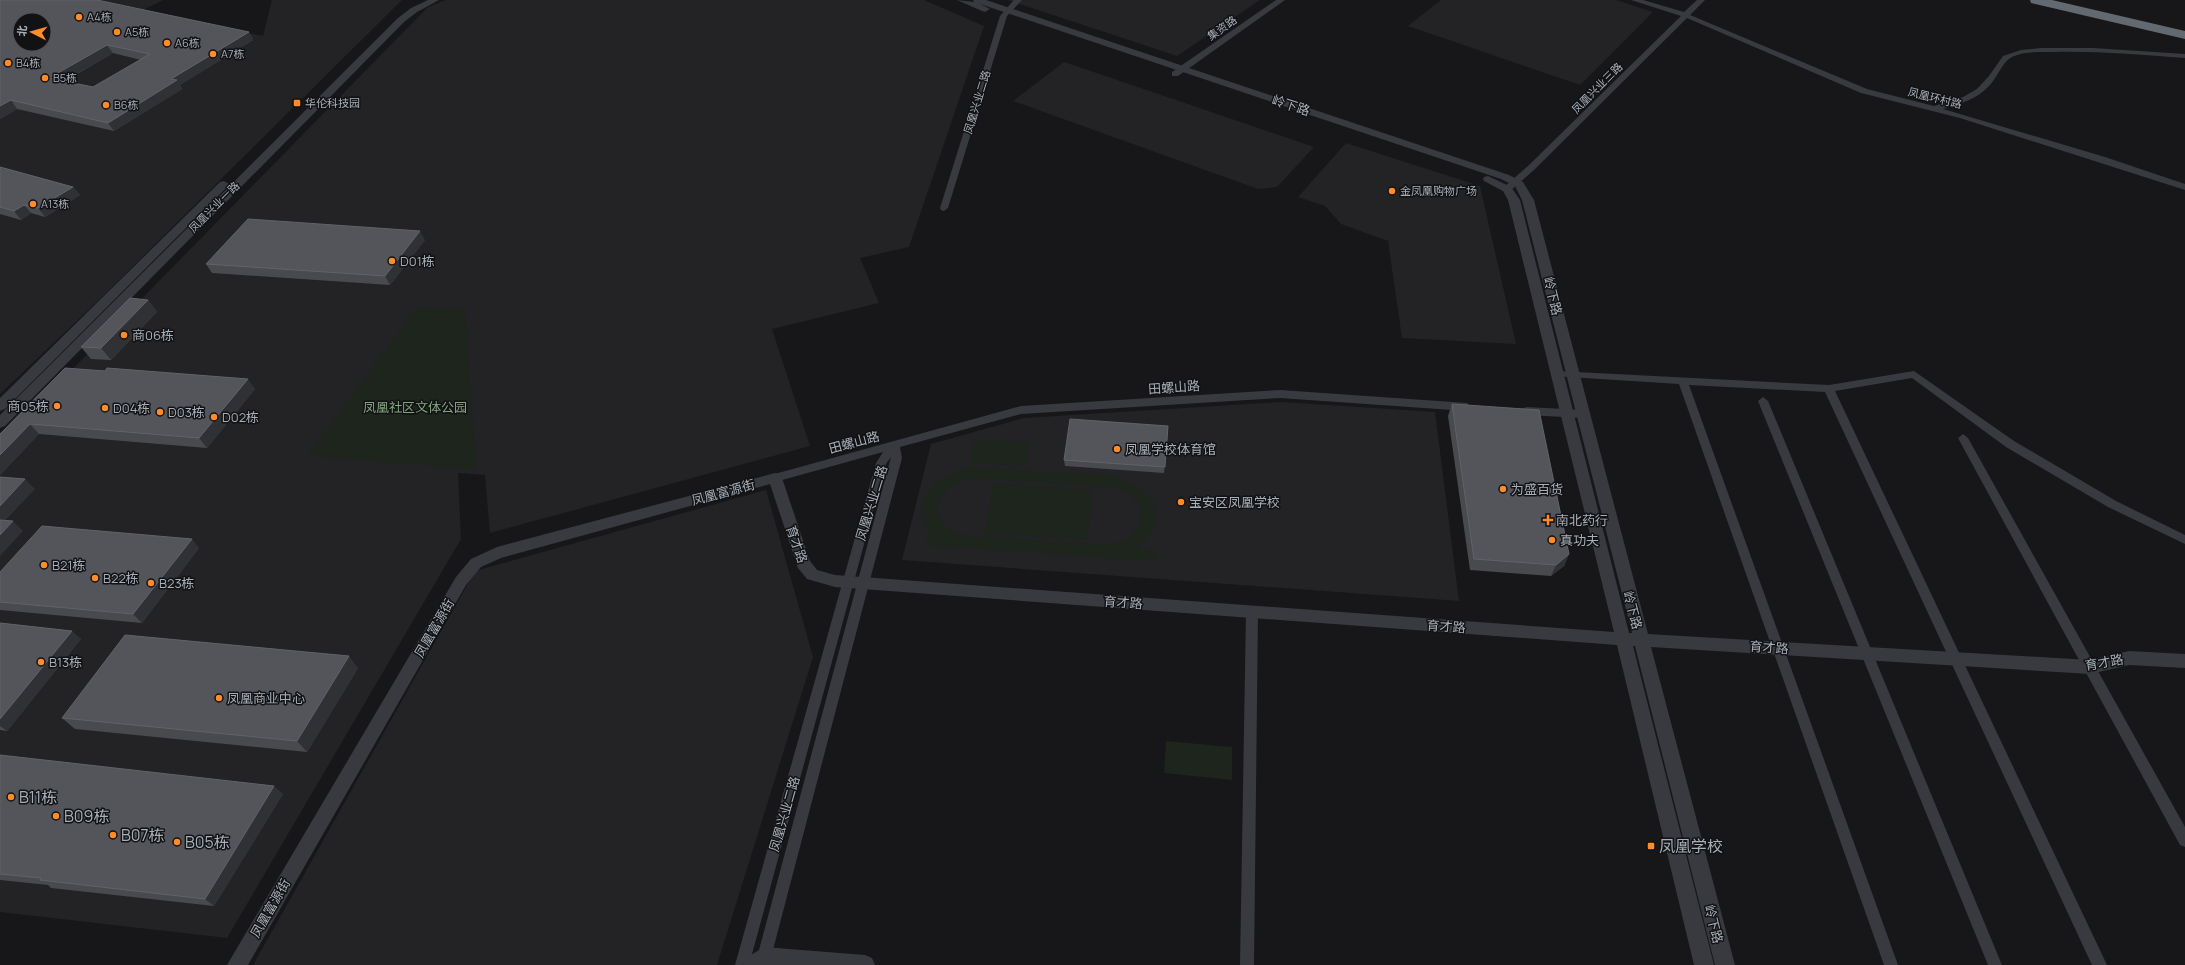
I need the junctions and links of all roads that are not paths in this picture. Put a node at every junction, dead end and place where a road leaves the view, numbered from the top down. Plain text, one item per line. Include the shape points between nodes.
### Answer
1 (423, 0) edge
2 (435, 0) edge
3 (961, 0) edge
4 (977, 0) edge
5 (1018, 0) edge
6 (1281, 0) edge
7 (1635, 0) edge
8 (1701, 0) edge
9 (2036, 0) edge
10 (2072, 0) edge
11 (1006, 13) junction
12 (1685, 16) junction
13 (2185, 26) edge
14 (2185, 35) edge
15 (2185, 56) edge
16 (1178, 72) junction
17 (1934, 109) junction
18 (1512, 185) junction
19 (2185, 187) edge
20 (944, 208) dead end
21 (1557, 374) junction
22 (1573, 375) junction
23 (1683, 381) junction
24 (1830, 389) junction
25 (1763, 401) dead end
26 (0, 406) edge
27 (1479, 408) edge
28 (1519, 410) edge
29 (1567, 413) junction
30 (1583, 414) junction
31 (0, 423) edge
32 (1963, 438) dead end
33 (894, 445) junction
34 (775, 478) junction
35 (2185, 540) edge
36 (848, 582) junction
37 (864, 584) junction
38 (1252, 612) junction
39 (1623, 638) junction
40 (1641, 639) junction
41 (1778, 647) junction
42 (1866, 653) junction
43 (1956, 659) junction
44 (2185, 661) edge
45 (2090, 667) junction
46 (2185, 840) edge
47 (1725, 961) edge
48 (760, 962) edge
49 (1703, 962) edge
50 (237, 965) edge
51 (742, 965) edge
52 (865, 965) edge
53 (1246, 965) edge
54 (1891, 965) edge
55 (1996, 965) edge
56 (2100, 965) edge

1 - 26 street, 凤凰兴业一路 via 390,20
2 - 31 street, 凤凰兴业一路 via 418,7 401,20
3 - 11 street, 岭下路
4 - 11 street, 岭下路
5 - 11 street, 凤凰兴业二路
6 - 16 street, 集资路
7 - 12 street, 凤凰环村路
8 - 12 street, 凤凰兴业三路
9 - 14 highway
10 - 13 highway
11 - 16 street, 岭下路
11 - 20 street, 凤凰兴业二路
12 - 17 street, 凤凰环村路 via 1864,91
12 - 18 street, 凤凰兴业三路
15 - 17 street via 2088,50 2016,53 2004,60 1992,79 1977,93
16 - 18 street, 岭下路 via 1492,181
17 - 19 street, 凤凰环村路 via 2102,159
18 - 21 street, 岭下路
18 - 22 street, 岭下路 via 1524,190 1527,197
21 - 22 street
21 - 29 street, 岭下路
22 - 23 street
22 - 30 street, 岭下路
23 - 24 street
23 - 41 street
24 - 35 street via 1914,374 2010,444 2112,504
24 - 43 street
25 - 42 street
27 - 33 street, 田螺山路 via 1280,394 1021,410
28 - 29 street
29 - 30 street
29 - 39 street, 岭下路
30 - 40 street, 岭下路
32 - 45 street
33 - 34 street, 田螺山路
33 - 36 street, 凤凰兴业二路 via 882,463
33 - 37 street, 凤凰兴业二路 via 897,458
34 - 36 street, 育才路 via 807,570 823,579
34 - 50 street, 凤凰富源街 via 497,553 476,563 461,581
36 - 37 street, 育才路
36 - 51 street, 凤凰兴业二路
37 - 38 street, 育才路
37 - 48 street, 凤凰兴业二路
38 - 39 street, 育才路
38 - 53 street
39 - 40 street, 育才路
39 - 49 street, 岭下路
40 - 41 street, 育才路
40 - 47 street, 岭下路
41 - 42 street, 育才路
41 - 54 street
42 - 43 street, 育才路
42 - 55 street
43 - 45 street, 育才路
43 - 56 street
44 - 45 street, 育才路 via 2128,658
45 - 46 street
48 - 52 street

